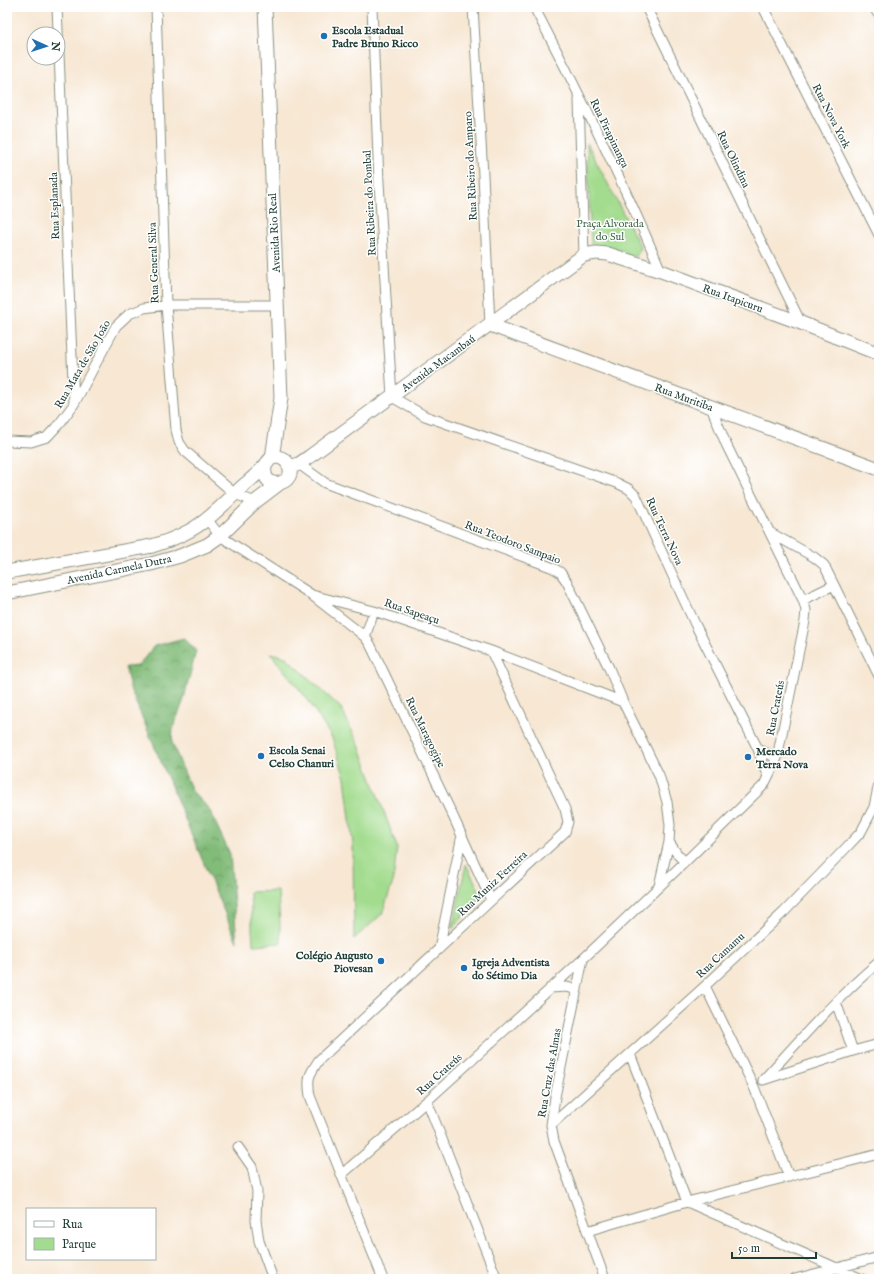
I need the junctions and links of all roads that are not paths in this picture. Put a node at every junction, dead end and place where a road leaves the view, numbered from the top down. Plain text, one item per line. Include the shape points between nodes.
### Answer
1 (57, 7) edge
2 (156, 7) edge
3 (265, 7) edge
4 (372, 7) edge
5 (473, 7) edge
6 (534, 7) edge
7 (646, 7) edge
8 (763, 7) edge
9 (876, 7) edge
10 (879, 12) edge
11 (579, 97) junction
12 (879, 235) edge
13 (584, 255) junction
14 (661, 271) junction
15 (166, 305) junction
16 (278, 305) junction
17 (801, 322) junction
18 (490, 325) junction
19 (879, 354) edge
20 (392, 397) junction
21 (74, 404) junction
22 (711, 407) junction
23 (7, 441) edge
24 (269, 462) junction
25 (294, 465) junction
26 (879, 468) edge
27 (280, 483) junction
28 (234, 494) junction
29 (255, 502) junction
30 (207, 520) junction
31 (770, 533) junction
32 (220, 536) junction
33 (7, 572) edge
34 (834, 585) junction
35 (7, 593) edge
36 (312, 595) junction
37 (803, 600) junction
38 (374, 611) junction
39 (365, 637) junction
40 (491, 651) junction
41 (879, 676) edge
42 (623, 702) junction
43 (758, 749) junction
44 (777, 758) junction
45 (768, 777) junction
46 (879, 783) edge
47 (462, 835) junction
48 (669, 842) junction
49 (685, 862) junction
50 (659, 886) junction
51 (491, 900) junction
52 (439, 949) junction
53 (583, 959) junction
54 (879, 962) edge
55 (706, 986) junction
56 (550, 988) junction
57 (577, 990) junction
58 (836, 1002) junction
59 (879, 1044) edge
60 (853, 1051) junction
61 (630, 1054) junction
62 (763, 1080) junction
63 (754, 1087) junction
64 (427, 1101) junction
65 (551, 1125) junction
66 (238, 1147) dead end
67 (879, 1154) edge
68 (341, 1175) junction
69 (789, 1177) junction
70 (687, 1202) junction
71 (587, 1231) junction
72 (879, 1257) edge
73 (836, 1269) junction
74 (273, 1279) edge
75 (383, 1279) edge
76 (497, 1279) edge
77 (605, 1279) edge
78 (795, 1279) edge
79 (862, 1279) edge

1 - 21 street, Rua Esplanada
2 - 15 street, Rua General Silva
3 - 16 street, Avenida Rio Real
4 - 20 street, Rua Ribeira do Pombal
5 - 18 street, Rua Ribeiro do Amparo via 484,175
6 - 11 street, Rua Pirapinanga
7 - 17 street, Rua Olindina
8 - 12 street, Rua Nova York
9 - 10 street
11 - 13 street
11 - 14 street, Rua Pirapinanga
13 - 14 street, Rua Itapicuru via 608,254
13 - 18 street, Avenida Macambaú
14 - 17 street, Rua Itapicuru
15 - 16 street, Rua Mata de São João
15 - 21 street, Rua Mata de São João via 144,308 129,314 116,326
15 - 28 street, Rua General Silva via 179,442 185,451
16 - 24 street, Avenida Rio Real via 281,398
17 - 19 street, Rua Itapicuru
18 - 20 street, Avenida Macambaú
18 - 22 street, Rua Muritiba
20 - 25 street, Avenida Macambaú
20 - 43 street, Rua Terra Nova via 425,416 617,483 636,496 695,624
21 - 23 street, Rua Mata de São João via 47,437 31,442
22 - 26 street, Rua Muritiba
22 - 31 street, Rua Crateús via 726,444
24 - 25 street via 278,457
24 - 27 street via 264,472 266,477 269,481
24 - 28 street, Avenida Carmela Dutra
25 - 27 street via 288,478
25 - 42 street, Rua Teodoro Sampaio via 325,483 560,572 609,668
27 - 29 street, Avenida Carmela Dutra
28 - 29 street
28 - 30 street, Avenida Carmela Dutra
29 - 32 street, Avenida Carmela Dutra
30 - 32 street, Rua Sapeaçu
30 - 33 street, Avenida Carmela Dutra via 172,540 152,546
31 - 34 street via 824,564
31 - 37 street, Rua Crateús
32 - 35 street, Avenida Carmela Dutra via 207,545 165,561
32 - 36 street, Rua Sapeaçu
34 - 37 street
34 - 41 street
36 - 38 street, Rua Sapeaçu
36 - 39 street, Rua Maragogipe
37 - 44 street, Rua Crateús via 806,610 805,621
38 - 39 street
38 - 40 street, Rua Sapeaçu
39 - 47 street, Rua Maragogipe
40 - 42 street, Rua Sapeaçu
40 - 51 street, Rua Muniz Ferreira via 565,809 568,822 565,832
42 - 48 street, Rua Teodoro Sampaio via 659,775 667,802
43 - 44 street
43 - 45 street, Rua Terra Nova
44 - 45 street, Rua Crateús
45 - 49 street, Rua Crateús via 764,785
46 - 55 street, Rua Camamu via 874,807 861,832 784,912
47 - 51 street, Rua Maragogipe
47 - 52 street
48 - 49 street
48 - 50 street, Rua Teodoro Sampaio
49 - 50 street, Rua Crateús
50 - 53 street, Rua Crateús
51 - 52 street, Rua Muniz Ferreira
52 - 68 street, Rua Muniz Ferreira via 319,1060 310,1073 310,1096
53 - 56 street, Rua Crateús
53 - 57 street, Rua Cruz das Almas
54 - 58 street
55 - 61 street, Rua Camamu
55 - 63 street
56 - 57 street via 567,987
56 - 64 street, Rua Crateús
57 - 65 street, Rua Cruz das Almas
58 - 60 street
58 - 62 street
59 - 60 street
60 - 62 street
61 - 65 street, Rua Camamu
61 - 70 street
62 - 63 street
63 - 69 street
64 - 68 street, Rua Crateús
64 - 76 street
65 - 71 street, Rua Cruz das Almas via 554,1141
66 - 74 street via 252,1167 257,1191 256,1220 259,1241
67 - 69 street
68 - 75 street, Rua Muniz Ferreira
69 - 70 street
70 - 71 street
70 - 73 street
71 - 77 street, Rua Cruz das Almas
72 - 73 street
73 - 78 street
73 - 79 street

